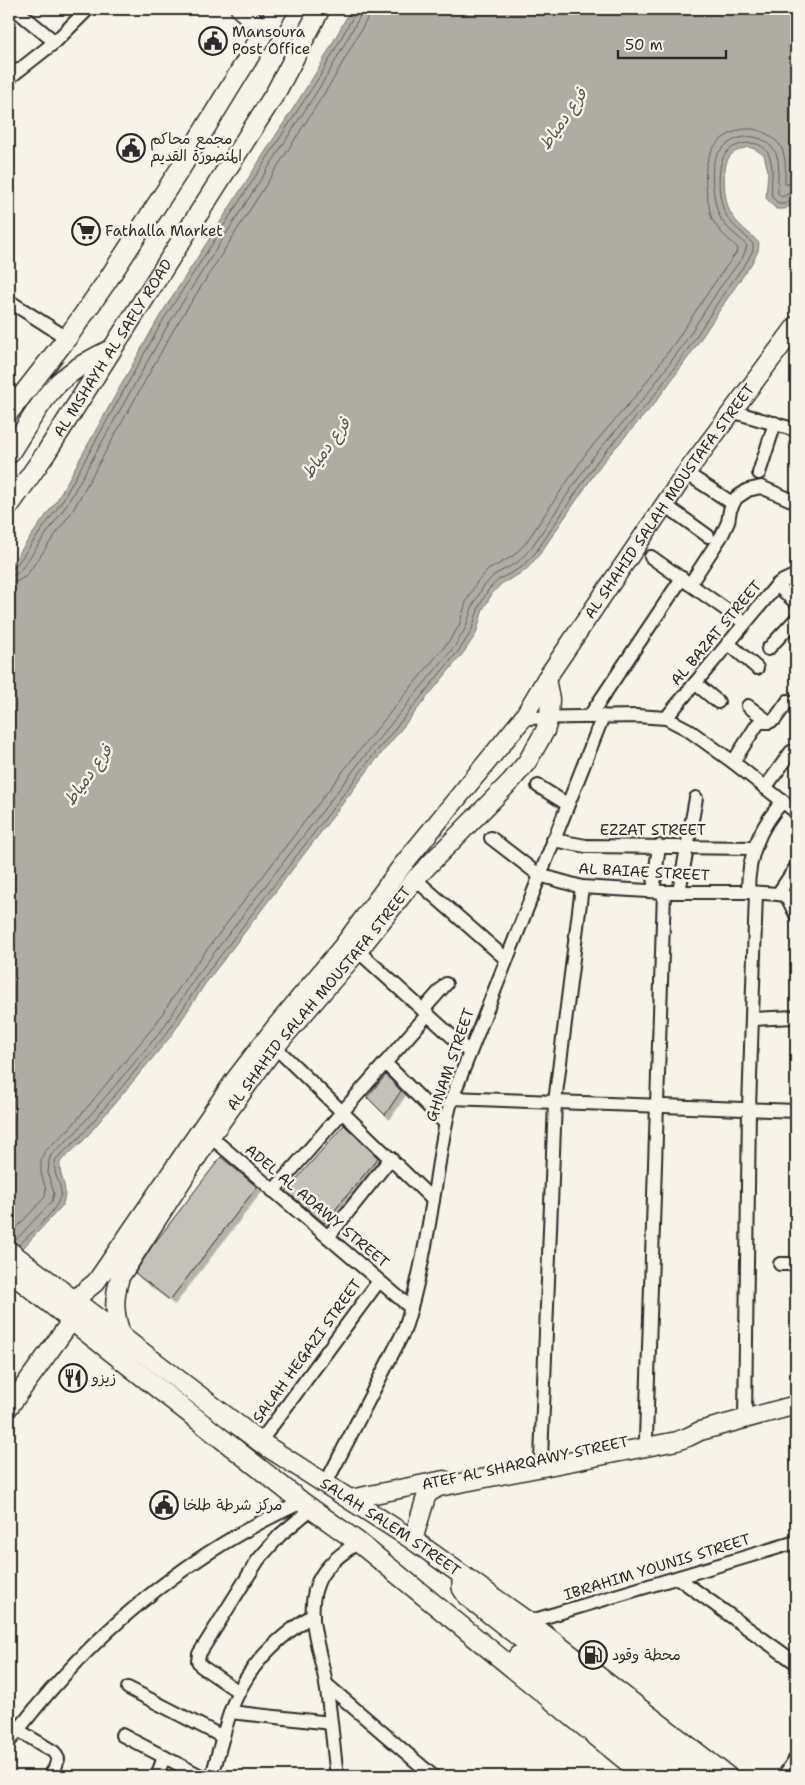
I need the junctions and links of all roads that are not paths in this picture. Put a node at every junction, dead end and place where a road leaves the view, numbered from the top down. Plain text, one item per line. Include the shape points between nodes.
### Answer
1 (14, 9) edge
2 (88, 9) edge
3 (240, 9) edge
4 (278, 9) edge
5 (320, 9) edge
6 (265, 31) junction
7 (54, 42) junction
8 (9, 78) edge
9 (9, 301) edge
10 (796, 326) edge
11 (67, 338) junction
12 (112, 349) junction
13 (731, 411) junction
14 (9, 412) edge
15 (775, 423) junction
16 (796, 430) edge
17 (9, 454) edge
18 (686, 473) junction
19 (759, 473) dead end
20 (796, 502) edge
21 (732, 503) junction
22 (665, 505) junction
23 (9, 506) edge
24 (708, 536) dead end
25 (651, 556) dead end
26 (796, 575) edge
27 (686, 581) junction
28 (777, 586) junction
29 (796, 603) edge
30 (796, 619) edge
31 (745, 623) junction
32 (728, 643) junction
33 (768, 649) dead end
34 (757, 668) dead end
35 (546, 679) junction
36 (695, 683) junction
37 (788, 700) dead end
38 (718, 702) dead end
39 (748, 706) dead end
40 (603, 716) junction
41 (549, 717) junction
42 (588, 717) junction
43 (523, 718) junction
44 (666, 718) junction
45 (768, 722) junction
46 (791, 752) dead end
47 (733, 762) junction
48 (538, 786) dead end
49 (765, 788) junction
50 (696, 798) dead end
51 (782, 801) junction
52 (567, 804) junction
53 (796, 810) edge
54 (492, 838) dead end
55 (553, 840) junction
56 (660, 846) junction
57 (688, 846) junction
58 (754, 848) junction
59 (796, 867) edge
60 (539, 875) junction
61 (415, 879) junction
62 (582, 887) junction
63 (659, 892) junction
64 (680, 892) junction
65 (752, 892) junction
66 (778, 894) junction
67 (796, 915) edge
68 (358, 951) junction
69 (506, 959) junction
70 (446, 984) dead end
71 (426, 1012) junction
72 (796, 1017) edge
73 (752, 1019) junction
74 (275, 1047) junction
75 (469, 1052) junction
76 (385, 1063) junction
77 (452, 1098) junction
78 (555, 1102) junction
79 (656, 1106) junction
80 (749, 1110) junction
81 (342, 1112) junction
82 (795, 1115) edge
83 (445, 1123) junction
84 (205, 1133) junction
85 (391, 1158) junction
86 (273, 1191) junction
87 (433, 1200) junction
88 (328, 1238) junction
89 (9, 1251) edge
90 (780, 1264) dead end
91 (796, 1264) edge
92 (9, 1271) edge
93 (379, 1281) junction
94 (47, 1290) junction
95 (74, 1300) junction
96 (411, 1308) junction
97 (72, 1320) junction
98 (122, 1337) junction
99 (796, 1404) edge
100 (9, 1407) edge
101 (745, 1418) junction
102 (700, 1431) junction
103 (646, 1438) junction
104 (260, 1442) junction
105 (541, 1460) junction
106 (326, 1483) junction
107 (350, 1499) junction
108 (307, 1506) junction
109 (413, 1540) junction
110 (358, 1542) junction
111 (796, 1542) edge
112 (462, 1575) junction
113 (678, 1578) junction
114 (437, 1606) junction
115 (313, 1615) junction
116 (528, 1622) junction
117 (796, 1663) edge
118 (326, 1684) junction
119 (566, 1684) junction
120 (128, 1688) dead end
121 (239, 1692) junction
122 (230, 1712) junction
123 (331, 1722) junction
124 (18, 1730) junction
125 (122, 1735) dead end
126 (223, 1737) junction
127 (9, 1742) edge
128 (164, 1757) junction
129 (796, 1758) edge
130 (50, 1776) edge
131 (156, 1776) edge
132 (201, 1776) edge
133 (212, 1776) edge
134 (337, 1776) edge
135 (433, 1776) edge
136 (645, 1776) edge
137 (670, 1776) edge
138 (697, 1776) edge
139 (727, 1776) edge
140 (784, 1776) edge

1 - 7 street
2 - 7 street
3 - 6 main road
4 - 6 main road
5 - 12 main road, AL MSHAYH AL SAFLY ROAD via 276,92
6 - 11 main road via 182,166
7 - 8 street
9 - 11 street
10 - 13 main road, AL SHAHID SALAH MOUSTAFA STREET
11 - 14 main road
12 - 17 main road via 82,365 50,391
12 - 23 main road, AL MSHAYH AL SAFLY ROAD
13 - 15 street
13 - 18 main road, AL SHAHID SALAH MOUSTAFA STREET
15 - 16 street
15 - 19 street
18 - 21 street
18 - 22 main road, AL SHAHID SALAH MOUSTAFA STREET
20 - 21 street via 761,487 748,490
21 - 27 street via 722,535
22 - 24 street
22 - 35 main road, AL SHAHID SALAH MOUSTAFA STREET
25 - 27 street
26 - 28 street, AL BAZAT STREET
27 - 31 street
27 - 42 street
28 - 29 street
28 - 31 street, AL BAZAT STREET
30 - 33 street
31 - 32 street, AL BAZAT STREET
32 - 34 street
32 - 36 street, AL BAZAT STREET
35 - 41 main road, AL SHAHID SALAH MOUSTAFA STREET
35 - 43 main road, AL SHAHID SALAH MOUSTAFA STREET
36 - 38 street
36 - 44 street, AL BAZAT STREET
37 - 45 street via 775,719
39 - 45 street
40 - 42 street
40 - 44 street
40 - 52 street, GHNAM STREET
41 - 42 street
41 - 43 street
41 - 61 main road, AL SHAHID SALAH MOUSTAFA STREET via 545,731 527,762
43 - 84 main road, AL SHAHID SALAH MOUSTAFA STREET via 401,867 343,946 234,1081
44 - 47 street
45 - 47 street via 757,725
46 - 49 street
47 - 49 street
48 - 52 street
49 - 51 street
50 - 57 street
51 - 53 street
51 - 58 street via 770,816
52 - 55 street, GHNAM STREET
54 - 60 street
55 - 56 street, EZZAT STREET via 586,846
55 - 60 street, GHNAM STREET
56 - 57 street, EZZAT STREET
56 - 63 street
57 - 58 street, EZZAT STREET
57 - 64 street
58 - 65 street via 748,877
59 - 66 street
60 - 62 street, AL BAIAE STREET
60 - 69 street, GHNAM STREET
61 - 68 main road, AL SHAHID SALAH MOUSTAFA STREET
61 - 69 street
62 - 63 street, AL BAIAE STREET
62 - 78 street
63 - 64 street, AL BAIAE STREET
63 - 79 street
64 - 65 street, AL BAIAE STREET
65 - 66 street, AL BAIAE STREET
65 - 73 street
66 - 67 street via 788,899
68 - 71 street
68 - 74 main road, AL SHAHID SALAH MOUSTAFA STREET
69 - 75 street, GHNAM STREET
70 - 71 street
71 - 75 street
71 - 76 street
72 - 73 street
73 - 80 street
74 - 81 street
74 - 84 main road, AL SHAHID SALAH MOUSTAFA STREET
75 - 77 street, GHNAM STREET
76 - 81 street
76 - 83 street
77 - 78 street
77 - 83 street, GHNAM STREET
78 - 79 street
78 - 105 street
79 - 80 street
79 - 103 street
80 - 82 street
80 - 101 street
81 - 85 street
81 - 86 street
83 - 87 street, GHNAM STREET
84 - 86 street, ADEL AL ADAWY STREET
84 - 95 main road, AL SHAHID SALAH MOUSTAFA STREET via 96,1282
84 - 98 main road, AL SHAHID SALAH MOUSTAFA STREET via 120,1277 114,1308
85 - 87 street
85 - 88 street
86 - 88 street, ADEL AL ADAWY STREET
87 - 96 street, GHNAM STREET
88 - 93 street, ADEL AL ADAWY STREET
89 - 94 main road
90 - 91 street
92 - 94 main road
93 - 96 street, ADEL AL ADAWY STREET
93 - 104 street, SALAH HEGAZI STREET
94 - 95 main road, SALAH SALEM STREET
94 - 97 main road, SALAH SALEM STREET
95 - 98 main road, SALAH SALEM STREET
96 - 106 street, GHNAM STREET via 404,1331
97 - 100 main road
97 - 108 main road, SALAH SALEM STREET
98 - 104 main road, SALAH SALEM STREET
99 - 101 main road, ATEF AL SHARQAWY STREET
101 - 102 main road, ATEF AL SHARQAWY STREET
102 - 103 main road, ATEF AL SHARQAWY STREET via 687,1430
102 - 109 main road, ATEF AL SHARQAWY STREET via 677,1441 439,1488 426,1497
103 - 105 main road, ATEF AL SHARQAWY STREET
104 - 106 main road, SALAH SALEM STREET
105 - 107 main road, ATEF AL SHARQAWY STREET
106 - 107 main road, SALAH SALEM STREET
107 - 109 main road, SALAH SALEM STREET
108 - 110 main road, SALAH SALEM STREET
108 - 121 street via 258,1560 198,1654 201,1666
108 - 124 street via 277,1513 206,1554 164,1584 79,1658
109 - 112 main road, SALAH SALEM STREET
110 - 114 main road, SALAH SALEM STREET
110 - 115 street via 329,1565 318,1582
111 - 113 street, IBRAHIM YOUNIS STREET
112 - 116 main road, SALAH SALEM STREET
112 - 119 main road via 464,1592
113 - 116 street, IBRAHIM YOUNIS STREET
113 - 117 street
114 - 119 main road via 448,1604 458,1608
114 - 136 main road, SALAH SALEM STREET
115 - 118 street
115 - 121 street via 273,1645
116 - 139 main road, SALAH SALEM STREET
118 - 123 street
118 - 135 street
119 - 137 main road
119 - 138 main road
120 - 126 street
121 - 122 street
122 - 123 street
122 - 126 street
123 - 134 street
124 - 127 street
124 - 130 street via 54,1752 58,1759
125 - 128 street
126 - 133 street
128 - 131 street
128 - 132 street
129 - 140 street

